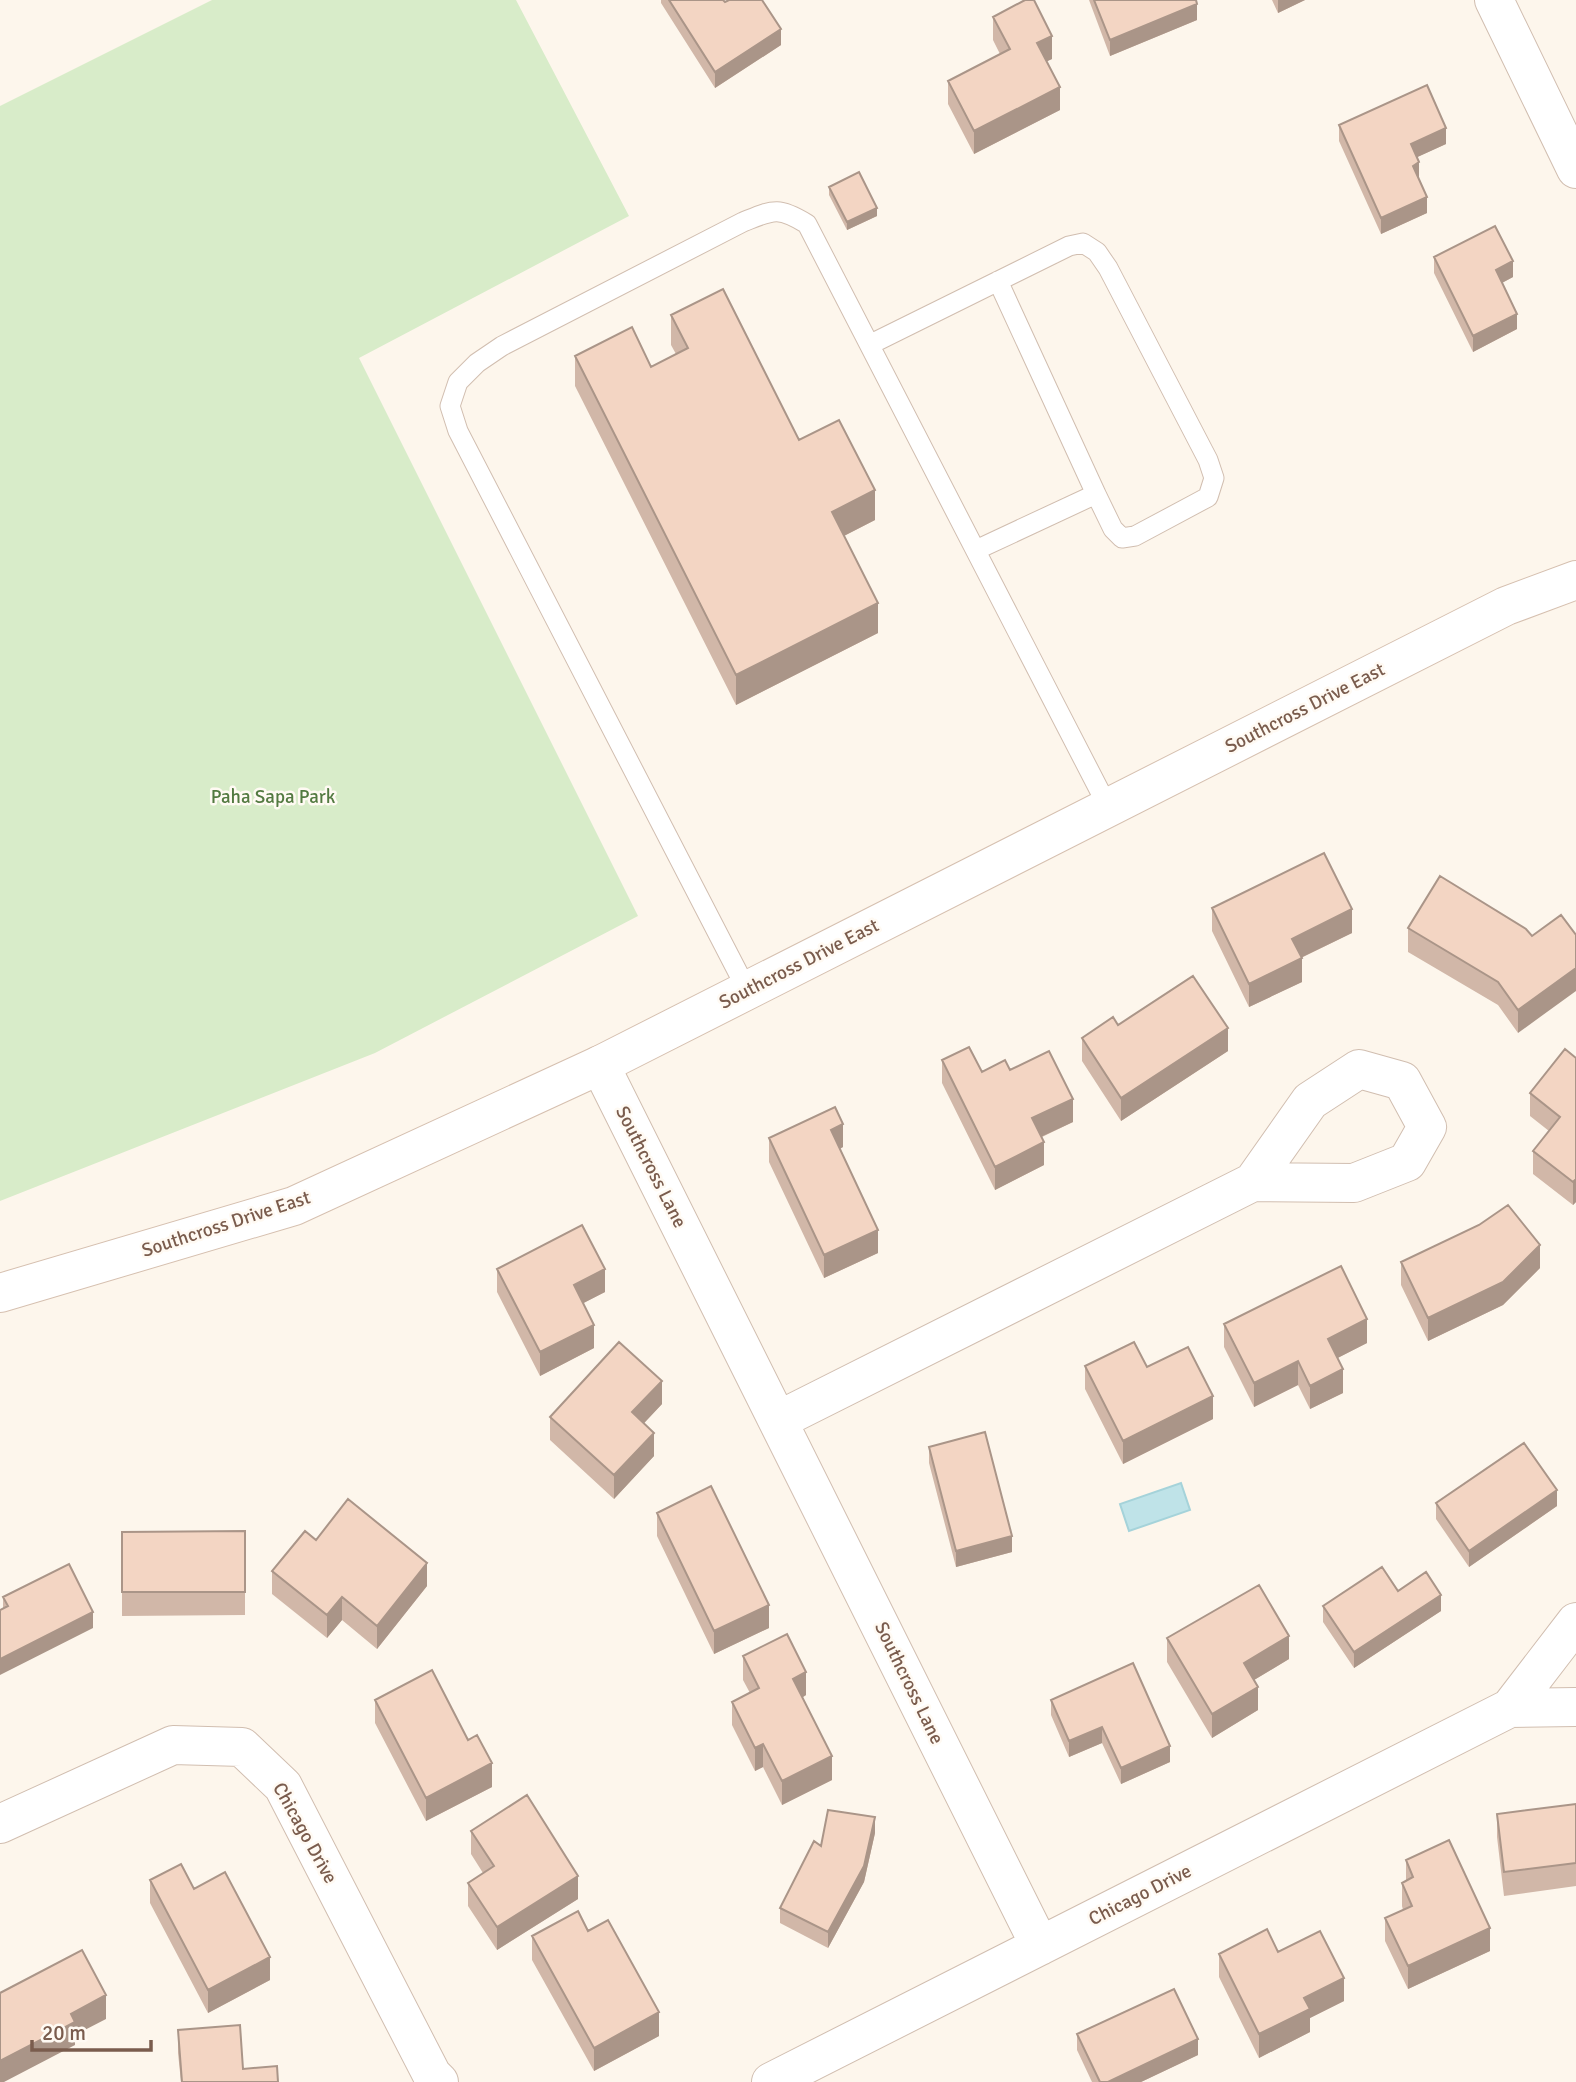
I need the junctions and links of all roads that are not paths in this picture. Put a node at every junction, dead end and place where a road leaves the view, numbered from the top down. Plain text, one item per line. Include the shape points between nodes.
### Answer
1 (1494, 0) edge
2 (1576, 169) edge
3 (998, 281) junction
4 (872, 344) junction
5 (1096, 495) junction
6 (976, 550) junction
7 (1576, 580) edge
8 (1108, 807) junction
9 (747, 990) junction
10 (600, 1065) junction
11 (1253, 1182) dead end
12 (0, 1293) edge
13 (779, 1420) junction
14 (1576, 1622) edge
15 (1576, 1707) edge
16 (1510, 1708) junction
17 (0, 1824) edge
18 (1040, 1946) junction
19 (791, 2077) edge
20 (432, 2080) edge

1 - 2 street
3 - 4 lane
3 - 5 lane
3 - 5 lane via 1069,246 1083,243 1097,252 1214,478 1208,497 1196,506 1122,538
4 - 6 lane
4 - 9 lane via 807,224 773,209 502,346 457,382 450,406 458,431
5 - 6 lane
6 - 8 lane
7 - 8 street, Southcross Drive East via 1506,606
8 - 9 street, Southcross Drive East
9 - 10 street, Southcross Drive East
10 - 12 street, Southcross Drive East via 294,1206
10 - 13 street, Southcross Lane
11 - 13 street
13 - 18 street, Southcross Lane
14 - 16 street, Chicago Drive
15 - 16 street, Chicago Drive
16 - 18 street, Chicago Drive
17 - 20 street, Chicago Drive via 173,1745 242,1747 283,1786
18 - 19 street, Chicago Drive

